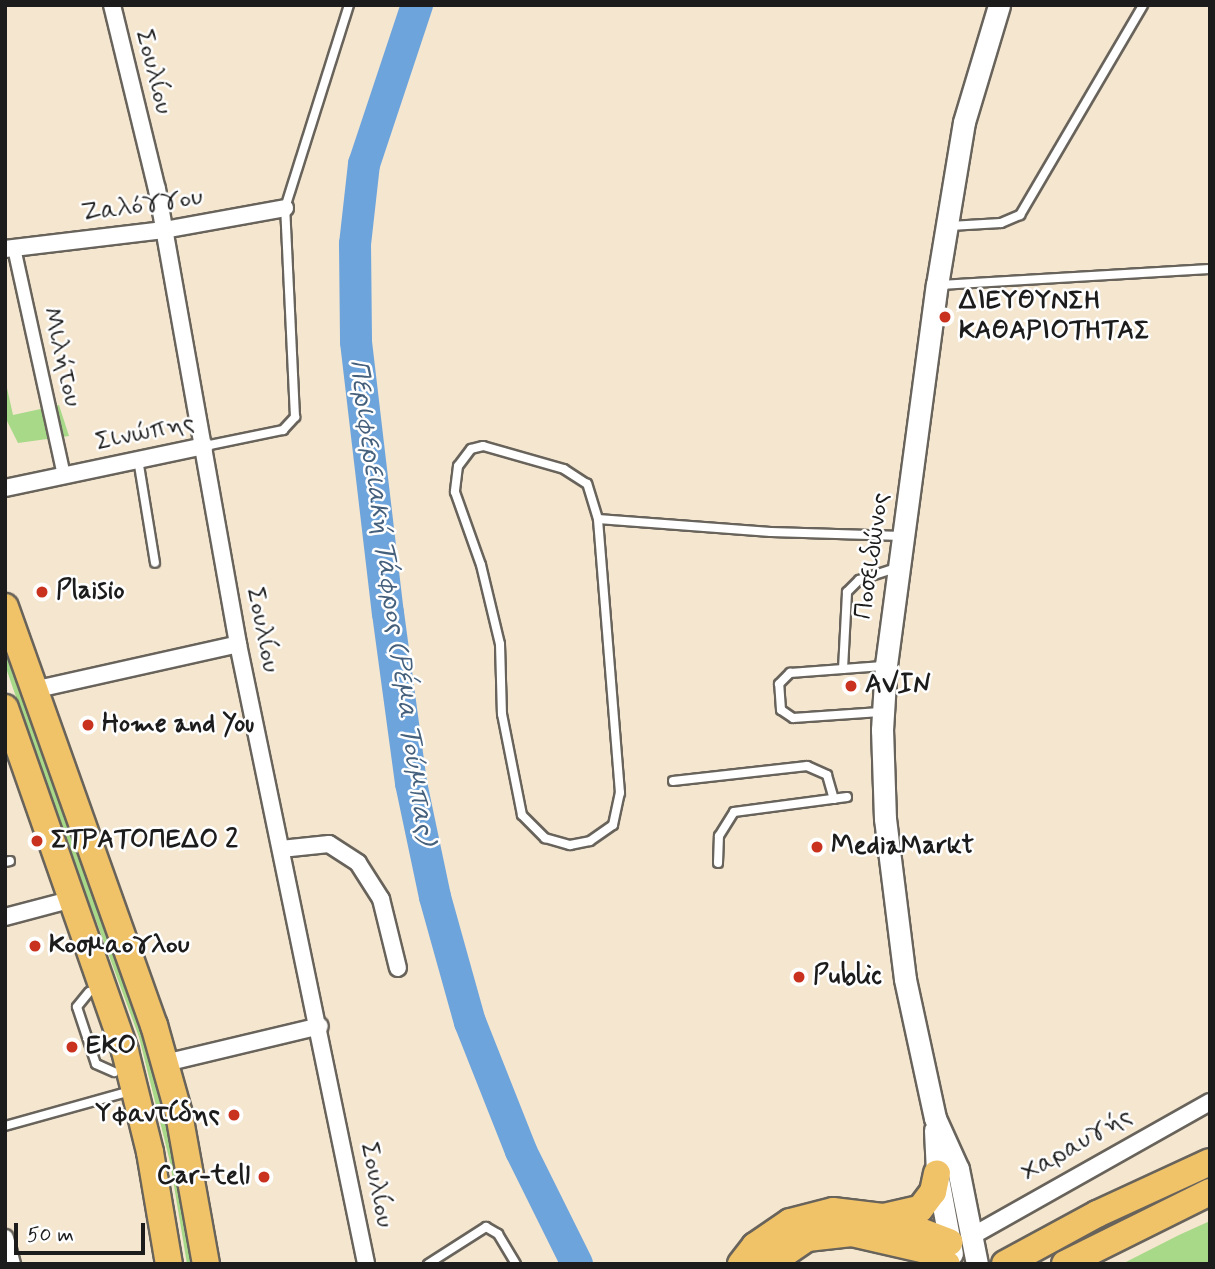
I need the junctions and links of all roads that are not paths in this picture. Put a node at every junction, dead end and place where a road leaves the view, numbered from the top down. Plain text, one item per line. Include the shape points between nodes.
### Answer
1 (112, 5) edge
2 (349, 5) edge
3 (999, 5) edge
4 (1143, 5) edge
5 (285, 208) junction
6 (947, 226) junction
7 (164, 230) junction
8 (9, 248) edge
9 (1210, 269) edge
10 (937, 285) junction
11 (205, 446) junction
12 (138, 459) junction
13 (64, 475) junction
14 (5, 488) edge
15 (598, 519) junction
16 (905, 536) junction
17 (155, 563) dead end
18 (901, 566) junction
19 (5, 607) edge
20 (239, 644) junction
21 (886, 665) junction
22 (843, 669) junction
23 (33, 690) junction
24 (5, 708) edge
25 (883, 712) junction
26 (673, 781) dead end
27 (847, 797) dead end
28 (834, 799) junction
29 (281, 849) junction
30 (718, 863) dead end
31 (73, 899) junction
32 (5, 917) edge
33 (398, 968) dead end
34 (89, 992) dead end
35 (320, 1026) junction
36 (165, 1063) junction
37 (114, 1072) dead end
38 (135, 1089) junction
39 (1210, 1101) edge
40 (935, 1118) junction
41 (5, 1126) edge
42 (1210, 1162) edge
43 (937, 1173) junction
44 (1210, 1192) edge
45 (883, 1217) junction
46 (5, 1238) edge
47 (949, 1251) edge
48 (366, 1263) edge
49 (12, 1264) edge
50 (169, 1264) edge
51 (206, 1264) edge
52 (428, 1264) edge
53 (516, 1264) edge
54 (741, 1264) edge
55 (769, 1264) edge
56 (977, 1264) edge
57 (1005, 1264) edge
58 (1065, 1264) edge

1 - 7 street, Σουλίου
2 - 5 lane
3 - 6 street, Ποσειδώνος via 964,122
4 - 6 lane via 1020,215 1001,223
5 - 7 street, Ζαλόγγου
5 - 11 lane, Σινώπης via 297,411 283,430
6 - 10 street, Ποσειδώνος
7 - 8 street, Ζαλόγγου
7 - 11 street, Σουλίου
8 - 13 street, Μιλήτου
9 - 10 lane
10 - 16 street, Ποσειδώνος
11 - 12 street, Σινώπης
11 - 20 street, Σουλίου
12 - 13 street, Σινώπης
12 - 17 lane
13 - 14 street, Σινώπης
15 - 15 lane via 620,793 613,825 590,841 570,845 545,838 522,815 502,714 500,644 481,565 455,492 458,466 471,449 483,446 564,469 587,484
15 - 16 lane
16 - 18 street, Ποσειδώνος
18 - 21 street, Ποσειδώνος
18 - 22 lane via 859,580 846,592
19 - 23 main road
20 - 23 street
20 - 29 street, Σουλίου
21 - 22 lane
21 - 25 street, Ποσειδώνος
22 - 25 lane via 782,677 781,710 793,718
23 - 36 main road via 125,936
24 - 31 main road
25 - 40 street, Ποσειδώνος via 885,819 897,928
26 - 28 lane via 807,766 827,775
27 - 28 lane
28 - 30 lane via 734,812 719,836
29 - 33 street via 330,845 358,863 381,899
29 - 35 street, Σουλίου
31 - 32 street
31 - 38 main road
34 - 37 lane via 77,1007 96,1063
35 - 36 street
35 - 48 street, Σουλίου
36 - 51 main road
38 - 41 lane
38 - 50 main road
39 - 47 street, Χαραυγής
40 - 43 street, Ποσειδώνος
40 - 47 street, Ποσειδώνος via 958,1169
42 - 57 main road via 1107,1209
43 - 45 main road via 933,1192 920,1209
43 - 47 street, Ποσειδώνος
44 - 58 main road
45 - 47 main road
45 - 54 main road via 833,1211 790,1222 755,1246
46 - 49 street
47 - 55 main road via 852,1233 831,1234 788,1247
47 - 56 street, Ποσειδώνος
52 - 53 lane via 486,1227 498,1234

